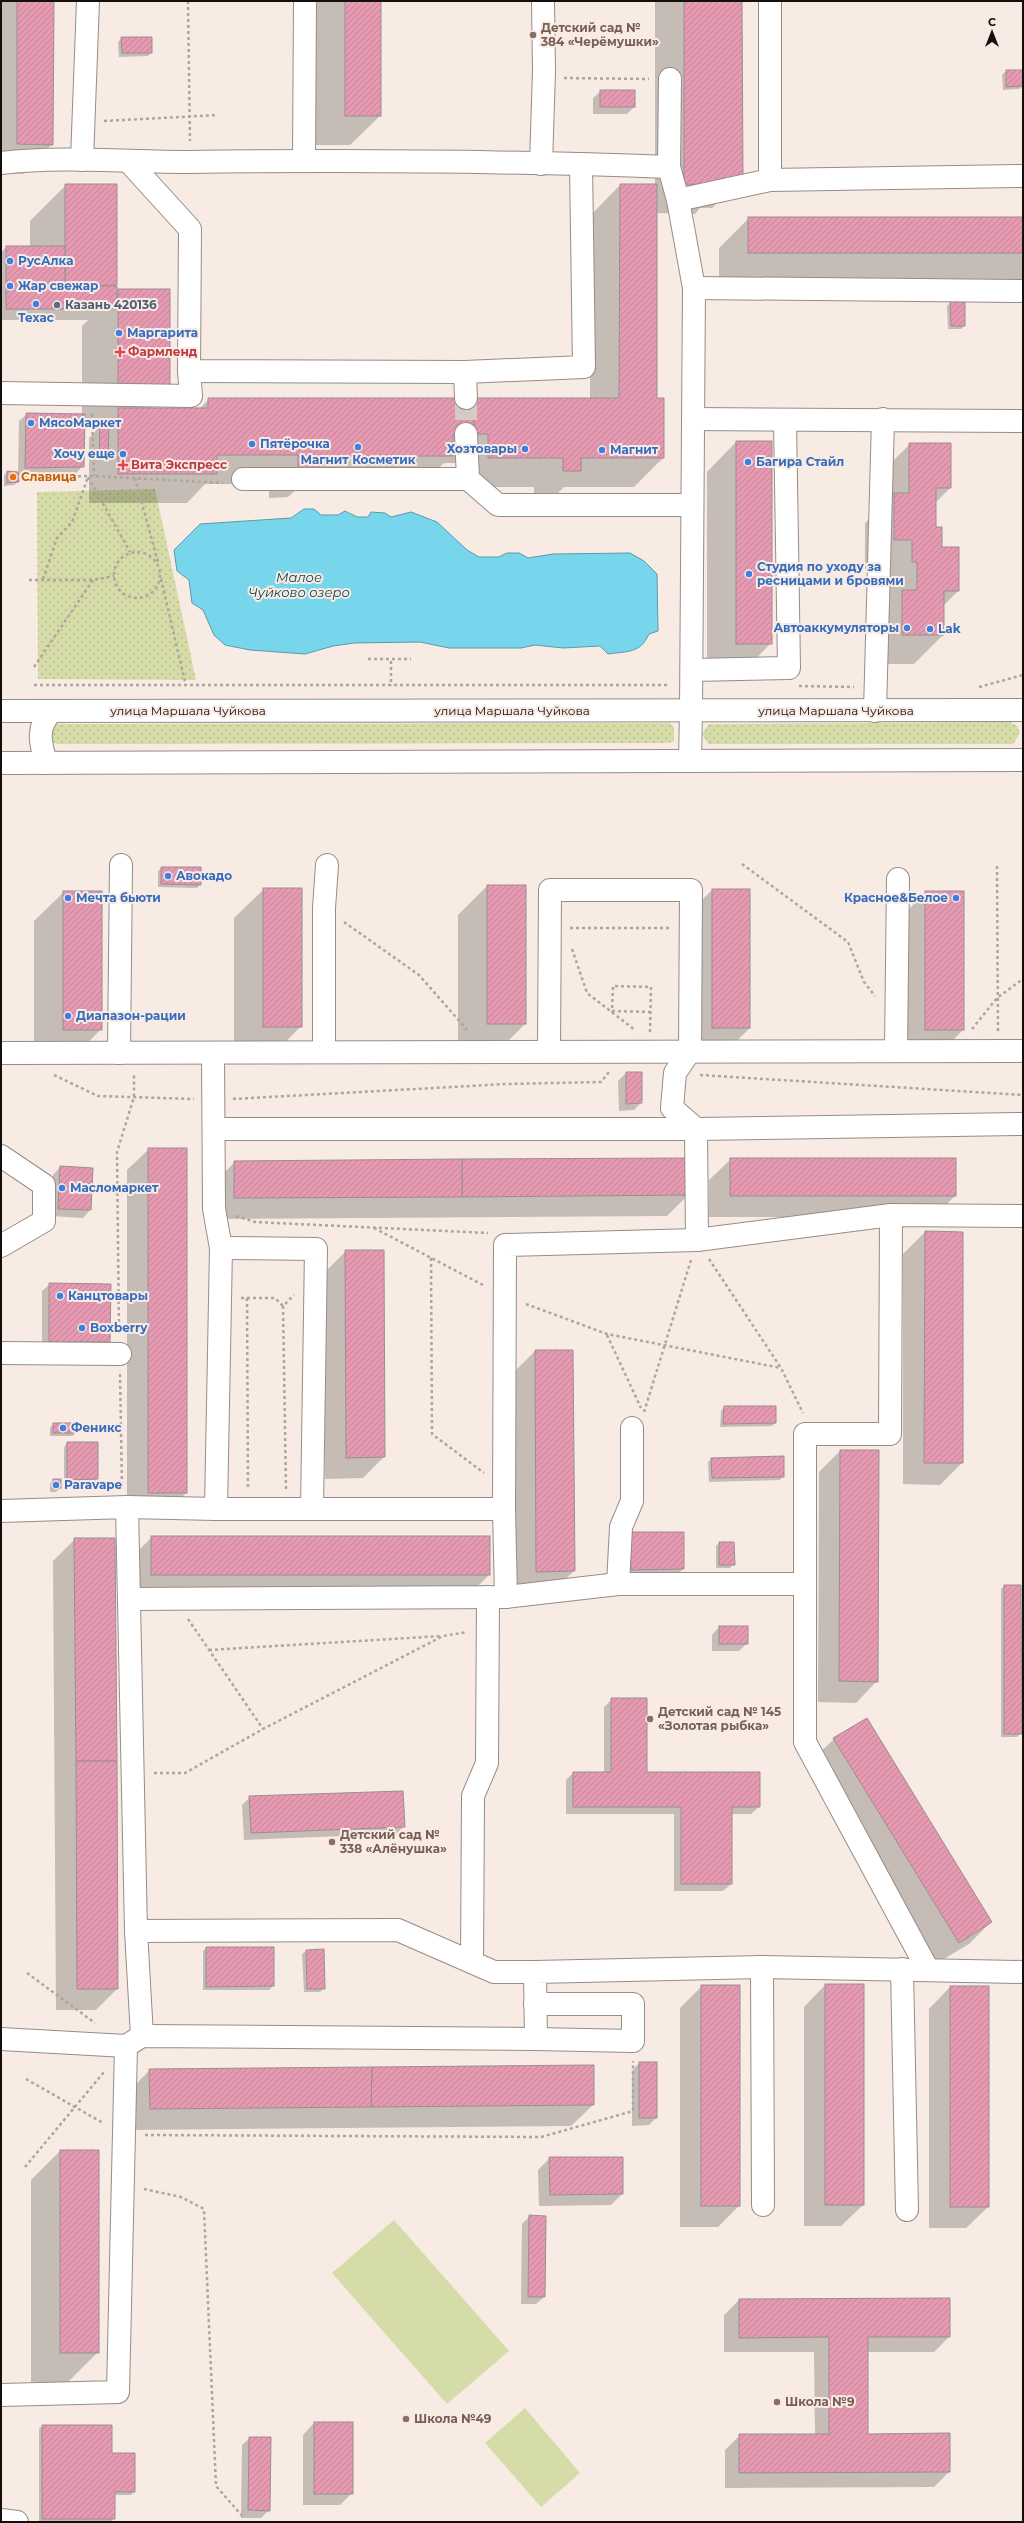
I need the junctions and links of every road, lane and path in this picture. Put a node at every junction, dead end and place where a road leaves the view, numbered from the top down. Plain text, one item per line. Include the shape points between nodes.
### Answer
1 (88, 1) edge
2 (188, 1) edge
3 (305, 1) edge
4 (543, 1) edge
5 (770, 1) edge
6 (544, 78) junction
7 (670, 79) joint
8 (218, 115) dead end
9 (190, 116) junction
10 (83, 122) junction
11 (82, 160) junction
12 (304, 160) junction
13 (129, 162) junction
14 (190, 162) junction
15 (1, 163) edge
16 (541, 164) junction
17 (581, 164) junction
18 (669, 168) junction
19 (1023, 176) edge
20 (770, 180) junction
21 (678, 200) junction
22 (694, 288) junction
23 (1023, 291) edge
24 (189, 371) junction
25 (465, 372) junction
26 (1, 393) edge
27 (91, 394) junction
28 (466, 398) tunnel mouth
29 (693, 419) junction
30 (883, 419) junction
31 (785, 420) junction
32 (1023, 421) edge
33 (466, 434) tunnel mouth
34 (94, 476) junction
35 (24, 477) dead end
36 (88, 477) junction
37 (135, 478) junction
38 (243, 479) joint
39 (468, 479) junction
40 (692, 505) junction
41 (130, 552) junction
42 (159, 566) junction
43 (114, 576) junction
44 (160, 576) junction
45 (43, 579) junction
46 (29, 580) dead end
47 (93, 580) junction
48 (368, 659) dead end
49 (410, 659) dead end
50 (391, 661) junction
51 (34, 667) dead end
52 (1023, 674) edge
53 (691, 677) junction
54 (34, 685) dead end
55 (186, 686) junction
56 (391, 686) junction
57 (791, 686) dead end
58 (875, 687) junction
59 (973, 688) dead end
60 (691, 710) junction
61 (1023, 710) edge
62 (1, 711) edge
63 (52, 711) junction
64 (875, 711) junction
65 (1023, 760) edge
66 (690, 761) junction
67 (1, 763) edge
68 (46, 763) junction
69 (742, 864) dead end
70 (121, 865) dead end
71 (327, 865) dead end
72 (997, 866) dead end
73 (898, 879) dead end
74 (324, 908) junction
75 (557, 928) junction
76 (691, 928) junction
77 (1023, 979) edge
78 (997, 998) junction
79 (612, 1011) junction
80 (651, 1012) junction
81 (897, 1022) junction
82 (656, 1046) junction
83 (549, 1051) junction
84 (690, 1051) junction
85 (896, 1051) junction
86 (953, 1051) junction
87 (998, 1051) junction
88 (1023, 1051) edge
89 (324, 1052) junction
90 (486, 1052) junction
91 (1, 1053) edge
92 (127, 1053) junction
93 (213, 1053) junction
94 (610, 1070) dead end
95 (48, 1072) dead end
96 (675, 1073) junction
97 (1023, 1096) edge
98 (134, 1097) junction
99 (214, 1099) junction
100 (1023, 1124) edge
101 (214, 1129) junction
102 (696, 1129) junction
103 (1, 1156) edge
104 (214, 1209) junction
105 (891, 1215) junction
106 (1023, 1216) edge
107 (374, 1228) junction
108 (697, 1240) junction
109 (505, 1245) junction
110 (1, 1246) edge
111 (221, 1248) junction
112 (431, 1258) junction
113 (315, 1273) junction
114 (505, 1296) junction
115 (220, 1298) junction
116 (247, 1298) junction
117 (283, 1306) junction
118 (607, 1334) junction
119 (665, 1345) junction
120 (1, 1353) edge
121 (120, 1354) junction
122 (781, 1368) junction
123 (632, 1428) dead end
124 (805, 1434) junction
125 (504, 1499) junction
126 (127, 1507) junction
127 (216, 1509) junction
128 (248, 1509) junction
129 (286, 1509) junction
130 (312, 1509) junction
131 (1, 1511) edge
132 (618, 1584) junction
133 (804, 1584) junction
134 (497, 1597) junction
135 (130, 1599) junction
136 (185, 1615) dead end
137 (488, 1627) junction
138 (443, 1636) junction
139 (209, 1650) junction
140 (263, 1729) junction
141 (133, 1774) junction
142 (136, 1931) junction
143 (472, 1962) junction
144 (762, 1966) junction
145 (902, 1969) junction
146 (928, 1970) junction
147 (535, 1972) junction
148 (1023, 1972) edge
149 (535, 2004) junction
150 (1, 2039) edge
151 (536, 2039) junction
152 (134, 2041) junction
153 (633, 2041) junction
154 (26, 2079) dead end
155 (124, 2135) junction
156 (123, 2184) junction
157 (763, 2205) dead end
158 (907, 2210) dead end
159 (1, 2395) edge
160 (244, 2518) dead end
161 (1, 2520) edge
162 (17, 2522) edge

1 - 10 main road
2 - 9 path
3 - 12 main road
4 - 6 main road
5 - 20 main road
6 - 7 path
6 - 16 main road
7 - 18 main road
8 - 9 path
9 - 10 path
9 - 14 path
10 - 11 main road
11 - 13 main road
11 - 15 main road
12 - 14 main road
12 - 16 main road
13 - 14 main road
13 - 24 main road via 190,229
16 - 17 main road
17 - 18 main road
17 - 25 main road via 584,367
18 - 21 main road
19 - 20 main road
20 - 21 main road
21 - 22 main road
22 - 23 main road
22 - 29 main road
24 - 25 main road
24 - 27 main road via 191,396
25 - 28 main road
26 - 27 main road
27 - 34 path
29 - 31 main road
29 - 40 main road
30 - 31 main road
30 - 32 main road
30 - 58 main road
31 - 53 main road via 789,668
33 - 39 main road
34 - 36 path
34 - 37 path
35 - 36 path
36 - 41 path
36 - 45 path via 72,522 57,538
37 - 38 path via 218,484
37 - 42 path
38 - 39 main road
39 - 40 main road via 498,505
40 - 53 main road
41 - 42 path via 147,553
41 - 43 path via 118,562
42 - 44 path
43 - 44 path via 120,591 135,598 150,594 156,589
43 - 47 path
44 - 55 path
45 - 46 path
45 - 47 path
47 - 51 path
48 - 50 path
49 - 50 path
50 - 56 path
52 - 59 path via 981,688
53 - 56 path
53 - 60 main road
54 - 55 path
55 - 56 path
57 - 58 path
58 - 64 main road
60 - 63 main road, улица Маршала Чуйкова
60 - 64 main road, улица Маршала Чуйкова
60 - 66 main road
61 - 64 main road, улица Маршала Чуйкова
62 - 63 main road, улица Маршала Чуйкова
63 - 68 main road via 43,722 40,731
65 - 66 main road
66 - 68 main road
67 - 68 main road
69 - 81 path via 848,942 864,982
70 - 92 main road
71 - 74 main road
72 - 78 path
73 - 81 main road
74 - 89 main road
74 - 90 path via 419,975
75 - 76 path
75 - 76 main road via 550,890 691,890
75 - 79 path via 587,993
75 - 83 main road
76 - 84 main road
77 - 78 path
78 - 86 path
78 - 87 path
79 - 80 path
79 - 80 path via 613,986 651,987
79 - 82 path
80 - 82 path
81 - 85 main road
82 - 83 main road
82 - 84 main road
83 - 90 main road
84 - 85 main road
84 - 96 main road
85 - 86 main road
86 - 87 main road
87 - 88 main road
89 - 90 main road
89 - 93 main road
91 - 92 main road
92 - 93 main road
92 - 98 path
93 - 99 main road
94 - 99 path via 601,1082 506,1084
95 - 98 path via 98,1096
96 - 97 path
96 - 102 main road via 672,1108
98 - 99 path
98 - 121 path via 117,1152
99 - 101 main road
100 - 102 main road
101 - 102 main road
101 - 104 main road
102 - 108 main road
103 - 110 main road via 44,1184 44,1221
104 - 107 path via 255,1222
104 - 111 main road
105 - 106 main road
105 - 108 main road
105 - 124 main road via 890,1434
107 - 109 path via 489,1233
107 - 112 path
108 - 109 main road
108 - 119 path
108 - 122 path
109 - 114 main road
111 - 113 main road via 316,1249
111 - 115 main road
112 - 114 path
112 - 125 path via 432,1434
113 - 117 path
113 - 130 main road
114 - 118 path
114 - 125 main road
115 - 116 path
115 - 127 main road
116 - 117 path via 275,1298
116 - 128 path
117 - 129 path
118 - 119 path
118 - 119 path via 644,1414
119 - 122 path
120 - 121 main road
121 - 126 path via 122,1495
122 - 124 path via 803,1411
123 - 132 main road via 632,1501 621,1527
124 - 133 main road
125 - 130 main road
125 - 134 main road
126 - 127 main road
126 - 131 main road
126 - 135 main road
127 - 128 main road
128 - 129 main road
129 - 130 main road
132 - 133 main road
132 - 134 main road
133 - 146 main road via 805,1742
134 - 135 main road
134 - 137 main road
135 - 141 main road
136 - 139 path
137 - 138 path
137 - 143 main road via 487,1763 473,1796
138 - 139 path
138 - 140 path
139 - 140 path
140 - 141 path via 185,1773
141 - 142 main road
142 - 143 main road via 398,1930
142 - 152 main road
143 - 147 main road via 494,1972
144 - 145 main road
144 - 147 main road
144 - 157 main road
145 - 146 main road
145 - 158 main road
146 - 148 main road
147 - 149 main road
149 - 151 main road
149 - 153 main road via 633,2004
150 - 152 main road
151 - 152 main road
151 - 153 main road
152 - 155 main road
153 - 155 path via 633,2111 541,2137
154 - 155 path
155 - 156 main road
156 - 159 main road via 118,2392
156 - 160 path via 180,2197 204,2209 216,2486
161 - 162 main road

